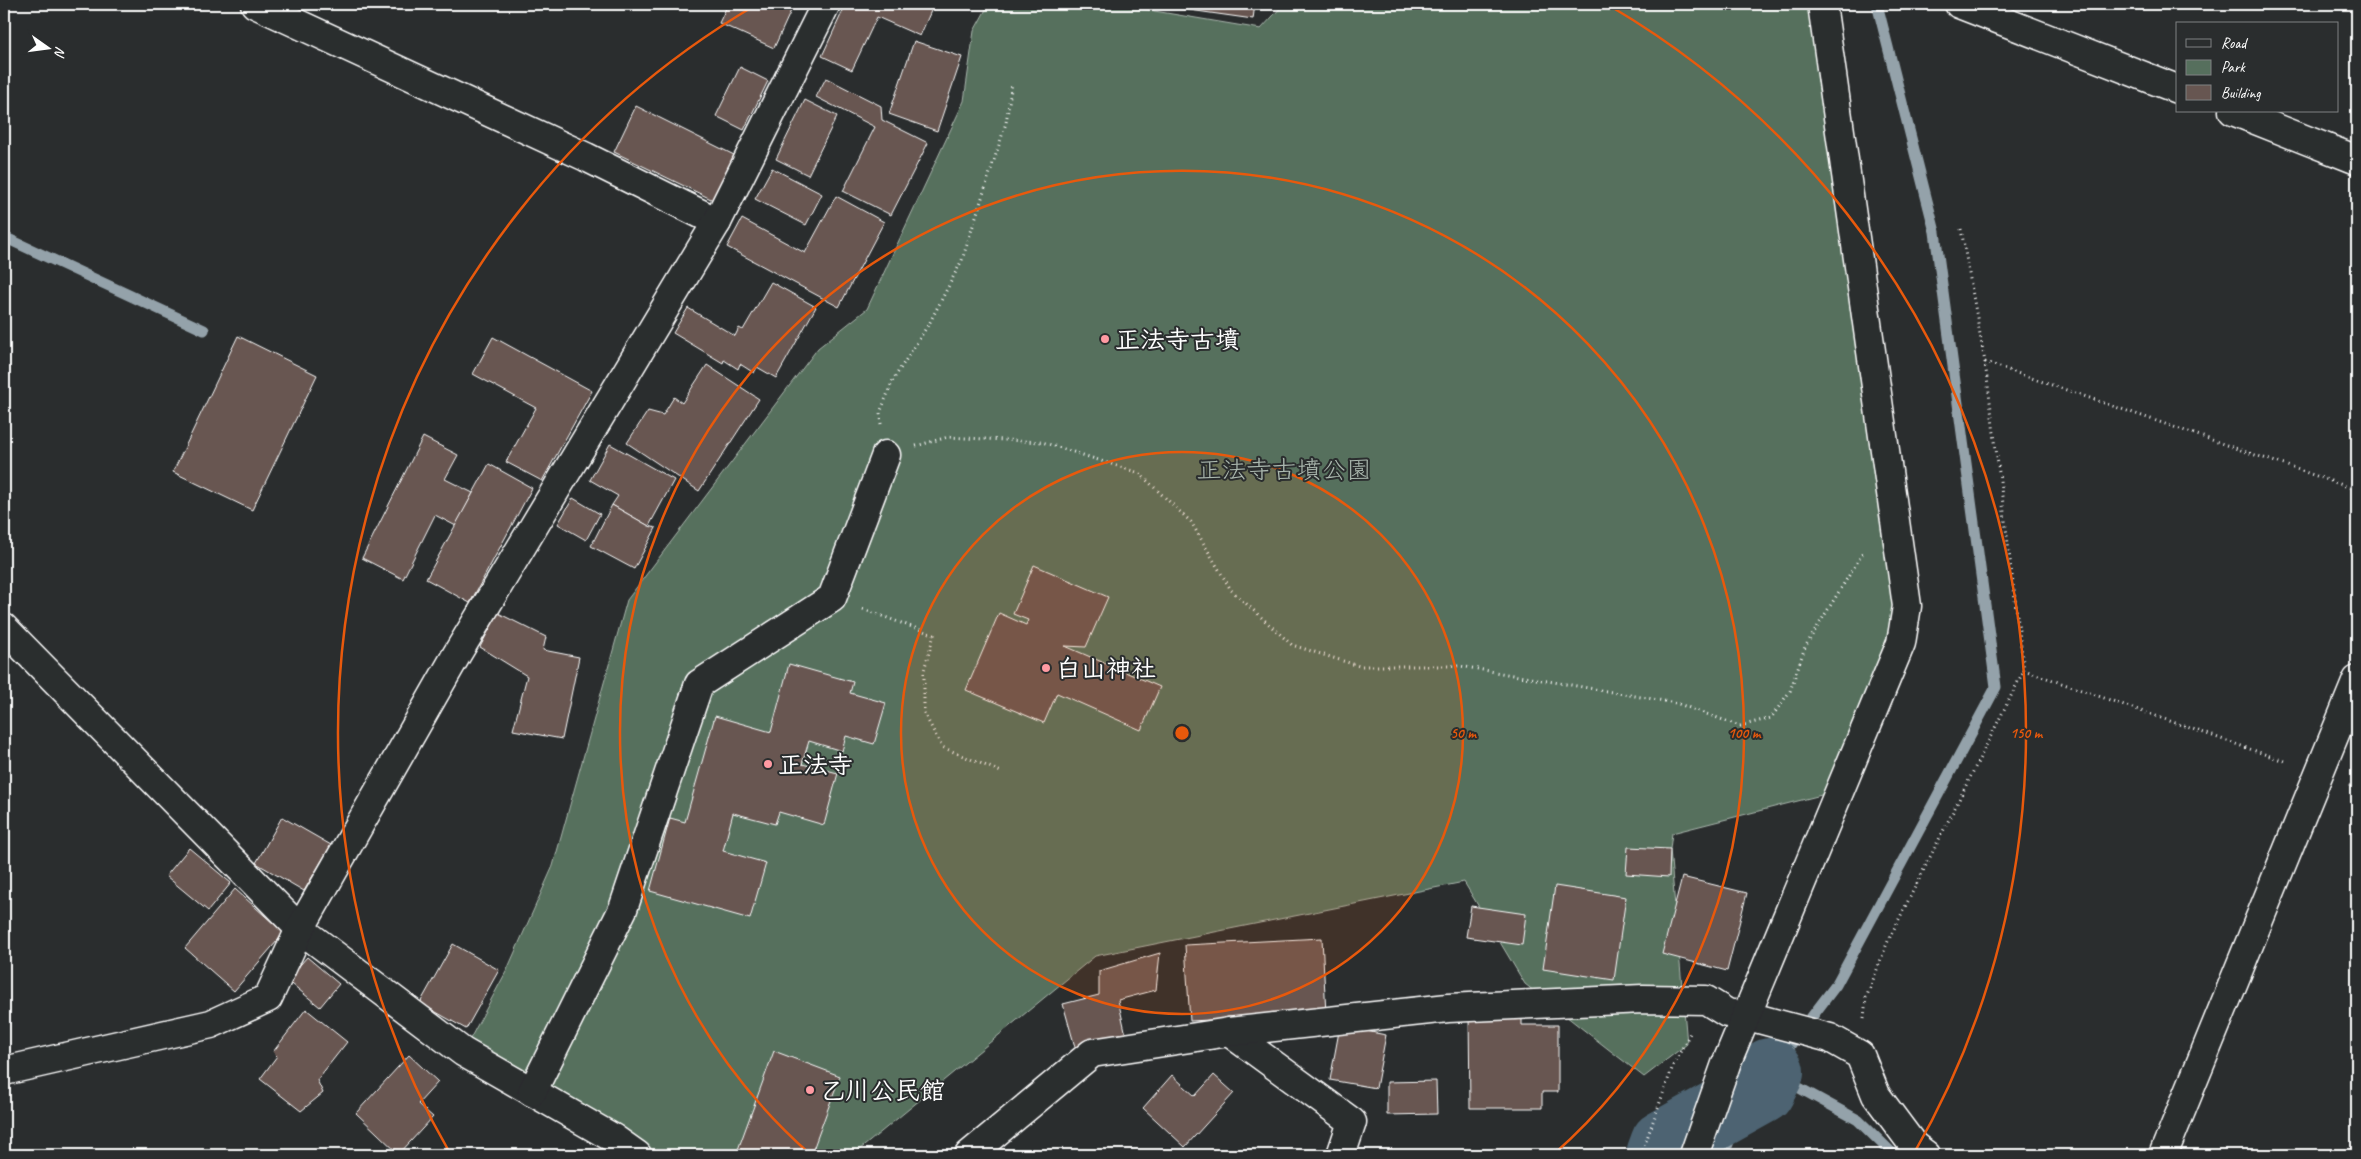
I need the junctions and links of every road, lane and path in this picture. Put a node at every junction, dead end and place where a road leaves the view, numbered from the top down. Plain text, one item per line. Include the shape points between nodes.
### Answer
1 (255, 4) edge
2 (826, 4) edge
3 (1822, 4) edge
4 (1959, 4) edge
5 (1012, 83) dead end
6 (2176, 89) edge
7 (2236, 112) edge
8 (2357, 160) edge
9 (717, 222) junction
10 (1961, 229) dead end
11 (1985, 362) junction
12 (886, 455) junction
13 (2357, 490) edge
14 (1892, 506) junction
15 (832, 598) junction
16 (4, 628) edge
17 (2024, 670) junction
18 (2357, 680) edge
19 (1001, 772) dead end
20 (2321, 774) junction
21 (2357, 789) edge
22 (300, 929) junction
23 (1706, 1000) junction
24 (1748, 1016) junction
25 (1229, 1032) junction
26 (1860, 1055) junction
27 (4, 1071) edge
28 (532, 1092) junction
29 (1695, 1153) edge
30 (637, 1155) edge
31 (969, 1155) edge
32 (1341, 1155) edge
33 (1641, 1155) edge
34 (1926, 1155) edge
35 (2163, 1155) edge

1 - 9 street via 586,157
2 - 9 street
3 - 14 street
4 - 6 street
5 - 12 path via 1006,123 962,260 930,322 893,380 880,412
7 - 8 street
9 - 22 street via 457,654
10 - 11 path
11 - 13 path
11 - 17 path
12 - 14 path via 948,437 1042,442 1139,474 1191,522 1231,590 1292,645 1359,666 1460,666 1676,704 1740,726 1771,718 1790,691 1805,648
12 - 15 street
14 - 24 street via 1907,606 1900,643
15 - 19 path via 934,635 924,670 924,713 942,747
15 - 28 street via 699,684 623,909
16 - 22 street
17 - 20 path
17 - 26 path via 1888,941 1866,998
18 - 20 street
20 - 21 path
20 - 35 street
22 - 27 street via 268,998 211,1024
22 - 28 street via 463,1052
23 - 24 street via 1727,1013
23 - 25 street via 1643,998 1448,1008
23 - 33 path via 1673,1066
24 - 26 street via 1830,1038
24 - 29 street via 1726,1064
25 - 31 street via 1092,1053
25 - 32 street via 1352,1122
26 - 34 street via 1876,1095 1914,1146
28 - 30 street

